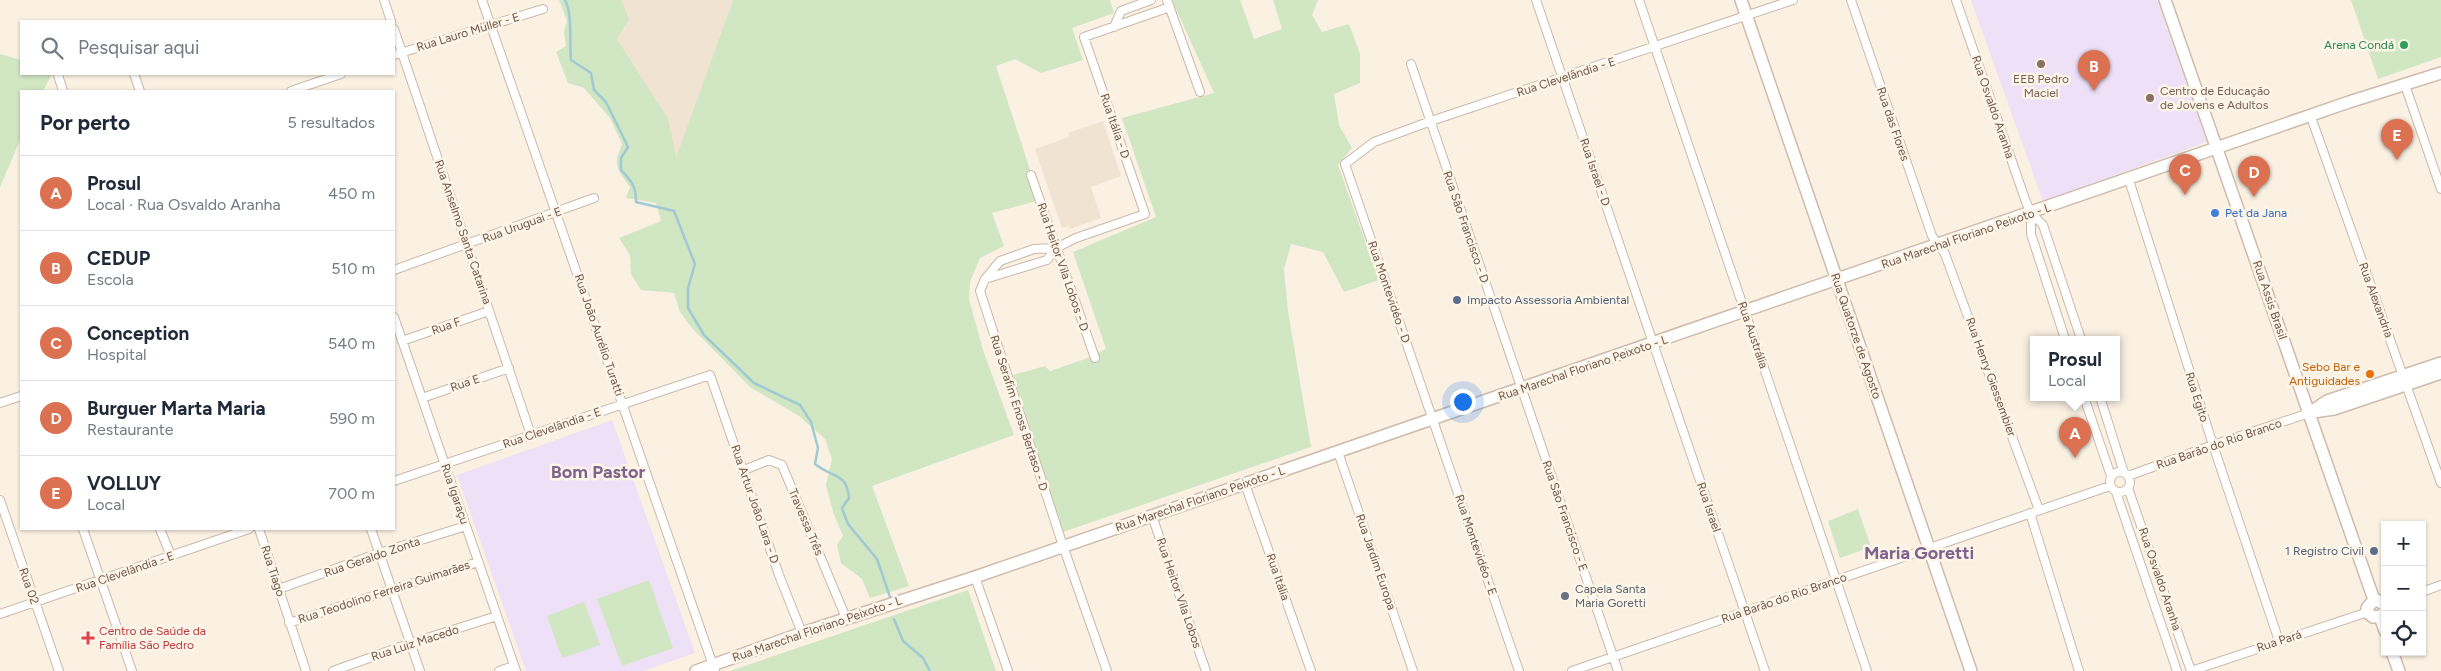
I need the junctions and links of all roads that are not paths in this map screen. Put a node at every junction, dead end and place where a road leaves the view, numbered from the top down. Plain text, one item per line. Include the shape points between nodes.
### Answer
1 (384, 0) edge
2 (482, 0) edge
3 (1151, 0) edge
4 (1536, 0) edge
5 (1639, 0) edge
6 (1742, 0) edge
7 (1792, 0) edge
8 (1851, 0) edge
9 (1956, 0) edge
10 (2165, 0) edge
11 (1168, 4) edge
12 (543, 10) dead end
13 (1747, 16) junction
14 (391, 20) edge
15 (490, 24) junction
16 (1114, 27) junction
17 (395, 35) edge
18 (1654, 47) junction
19 (398, 54) edge
20 (1411, 64) dead end
21 (2441, 73) edge
22 (58, 75) edge
23 (134, 75) edge
24 (339, 75) edge
25 (1563, 78) junction
26 (2405, 85) junction
27 (314, 87) edge
28 (64, 90) edge
29 (140, 90) edge
30 (297, 90) edge
31 (1200, 92) dead end
32 (2311, 117) junction
33 (1431, 121) junction
34 (2218, 149) junction
35 (1345, 164) joint
36 (1031, 176) dead end
37 (2128, 180) junction
38 (2441, 189) edge
39 (594, 198) dead end
40 (556, 212) junction
41 (2031, 213) junction
42 (466, 245) junction
43 (1939, 245) junction
44 (1056, 248) junction
45 (395, 270) edge
46 (984, 279) junction
47 (1837, 280) junction
48 (490, 311) junction
49 (1745, 312) junction
50 (395, 320) edge
51 (2064, 336) edge
52 (2077, 336) edge
53 (402, 341) junction
54 (1654, 343) junction
55 (1095, 358) dead end
56 (2441, 363) edge
57 (509, 368) junction
58 (2441, 373) edge
59 (710, 375) joint
60 (2405, 381) junction
61 (1522, 389) junction
62 (20, 396) edge
63 (422, 398) junction
64 (2085, 401) edge
65 (2101, 401) edge
66 (0, 403) edge
67 (622, 404) junction
68 (2309, 413) junction
69 (1432, 420) junction
70 (531, 435) junction
71 (2212, 445) junction
72 (1338, 452) junction
73 (444, 464) junction
74 (744, 470) junction
75 (2126, 474) junction
76 (2111, 476) junction
77 (395, 481) edge
78 (1245, 484) junction
79 (2441, 484) edge
80 (2110, 486) junction
81 (2128, 488) junction
82 (2116, 492) junction
83 (0, 500) edge
84 (2039, 510) junction
85 (2030, 513) junction
86 (1152, 516) junction
87 (466, 526) junction
88 (83, 530) edge
89 (160, 530) edge
90 (246, 530) edge
91 (259, 530) edge
92 (371, 530) edge
93 (2143, 530) junction
94 (2130, 534) junction
95 (1063, 546) junction
96 (1929, 548) junction
97 (380, 553) junction
98 (170, 556) junction
99 (478, 562) junction
100 (975, 577) junction
101 (100, 580) junction
102 (1836, 580) junction
103 (2160, 580) junction
104 (2147, 584) junction
105 (2441, 586) edge
106 (279, 589) junction
107 (393, 589) junction
108 (2426, 591) edge
109 (2374, 600) junction
110 (35, 602) junction
111 (2381, 602) edge
112 (1744, 612) junction
113 (2368, 612) junction
114 (0, 614) edge
115 (2381, 614) edge
116 (497, 616) junction
117 (846, 618) junction
118 (289, 623) junction
119 (2175, 625) junction
120 (2162, 629) junction
121 (802, 633) junction
122 (2279, 641) junction
123 (411, 643) junction
124 (2393, 656) edge
125 (1614, 657) junction
126 (714, 668) edge
127 (515, 669) edge
128 (59, 671) edge
129 (132, 671) edge
130 (306, 671) edge
131 (333, 671) edge
132 (420, 671) edge
133 (499, 671) edge
134 (696, 671) edge
135 (1008, 671) edge
136 (1107, 671) edge
137 (1206, 671) edge
138 (1311, 671) edge
139 (1413, 671) edge
140 (1519, 671) edge
141 (1572, 671) edge
142 (1618, 671) edge
143 (1765, 671) edge
144 (1867, 671) edge
145 (1971, 671) edge
146 (2079, 671) edge
147 (2177, 671) edge
148 (2191, 671) edge
149 (2399, 671) edge

1 - 14 street
2 - 15 street, Rua João Aurélio Turatti
3 - 16 street via 1121,11
4 - 25 street, Rua Israel - D
5 - 18 street, Rua Austrália
6 - 13 street, Rua Quatorze de Agosto
7 - 13 street, Rua Clevelândia - E
8 - 43 street, Rua das Flores via 1932,236
9 - 41 street, Rua Osvaldo Aranha
10 - 34 street, Rua Assis Brasil
11 - 16 street
11 - 31 street
12 - 15 street, Rua Lauro Müller - E
13 - 18 street, Rua Clevelândia - E
13 - 47 street, Rua Quatorze de Agosto
15 - 19 street, Rua Lauro Müller - E
15 - 40 street, Rua João Aurélio Turatti
16 - 44 street, Rua Itália - D via 1084,37 1145,214
17 - 19 street, Rua Anselmo Santa Catarina
18 - 25 street, Rua Clevelândia - E
18 - 49 street, Rua Austrália
19 - 42 street, Rua Anselmo Santa Catarina
20 - 33 street, Rua São Francisco - D
21 - 26 street, Rua Marechal Floriano Peixoto - L
22 - 28 street
23 - 29 street
24 - 27 street
25 - 33 street, Rua Clevelândia - E
25 - 54 street, Rua Israel - D
26 - 32 street, Rua Marechal Floriano Peixoto - L
26 - 38 street
27 - 30 street
32 - 34 street, Rua Marechal Floriano Peixoto - L
32 - 60 street, Rua Alexandria
33 - 35 street, Rua Clevelândia - E via 1374,142
33 - 61 street, Rua São Francisco - D
34 - 37 street, Rua Marechal Floriano Peixoto - L
34 - 68 street, Rua Assis Brasil
35 - 69 street, Rua Montevidéo - D
36 - 44 street, Rua Heitor Vila Lobos - D
37 - 41 street, Rua Marechal Floriano Peixoto - L
37 - 71 street, Rua Egito
39 - 40 street, Rua Uruguai - E
40 - 42 street, Rua Uruguai - E
40 - 67 street, Rua João Aurélio Turatti
41 - 43 street, Rua Marechal Floriano Peixoto - L
41 - 51 street, Rua Osvaldo Aranha via 2031,234
41 - 52 street, Rua Osvaldo Aranha via 2043,225
42 - 45 street, Rua Uruguai - E
42 - 48 street, Rua Anselmo Santa Catarina
43 - 47 street, Rua Marechal Floriano Peixoto - L
43 - 84 street, Rua Henry Giessembier
44 - 46 street via 1047,260
44 - 46 street via 1034,249 1000,261
44 - 55 street, Rua Heitor Vila Lobos - D
46 - 95 street, Rua Serafim Enoss Bertaso - D via 980,291
47 - 49 street, Rua Marechal Floriano Peixoto - L
47 - 96 street, Rua Quatorze de Agosto
48 - 53 street, Rua F
48 - 57 street, Rua Anselmo Santa Catarina
49 - 54 street, Rua Marechal Floriano Peixoto - L
49 - 102 street, Rua Austrália
50 - 53 street, Rua Igaraçu
53 - 63 street, Rua Igaraçu
54 - 61 street, Rua Marechal Floriano Peixoto - L
54 - 112 street, Rua Israel
56 - 60 street, Rua Barão do Rio Branco
57 - 63 street, Rua E
57 - 70 street, Rua Anselmo Santa Catarina
58 - 60 street, Rua Barão do Rio Branco
59 - 67 street, Rua Clevelândia - E
59 - 74 street, Rua Artur João Lara - D
60 - 68 street, Rua Barão do Rio Branco via 2334,409
60 - 79 street, Rua Alexandria
61 - 69 street, Rua Marechal Floriano Peixoto - L
61 - 125 street, Rua São Francisco - E
62 - 66 street
63 - 73 street, Rua Igaraçu
64 - 76 street
65 - 75 street
67 - 70 street, Rua Clevelândia - E
67 - 126 street, Rua João Aurélio Turatti
68 - 71 street, Rua Barão do Rio Branco
68 - 109 street, Rua Assis Brasil
69 - 72 street, Rua Marechal Floriano Peixoto - L
69 - 140 street, Rua Montevidéo - E
70 - 73 street, Rua Clevelândia - E
71 - 75 street, Rua Barão do Rio Branco
71 - 122 street, Rua Egito
72 - 78 street, Rua Marechal Floriano Peixoto - L
72 - 139 street, Rua Jardim Europa
73 - 77 street, Rua Clevelândia - E
73 - 87 street, Rua Igaraçu
74 - 117 street, Travessa Três via 769,460 782,465
74 - 121 street, Rua Artur João Lara - D
75 - 76 street via 2115,472
75 - 81 street via 2130,481
76 - 80 street
78 - 86 street, Rua Marechal Floriano Peixoto - L
78 - 138 street, Rua Itália
80 - 82 street
80 - 84 street, Rua Barão do Rio Branco
81 - 82 street
81 - 93 street, Rua Osvaldo Aranha
82 - 94 street, Rua Osvaldo Aranha
83 - 110 street, Rua 02
84 - 85 street, Rua Barão do Rio Branco
85 - 96 street, Rua Barão do Rio Branco
85 - 146 street
86 - 95 street, Rua Marechal Floriano Peixoto - L
86 - 137 street, Rua Heitor Vila Lobos
87 - 97 street, Rua Geraldo Zonta
87 - 99 street, Rua Igaraçu
88 - 101 street
89 - 98 street
90 - 98 street, Rua Clevelândia - E
91 - 106 street, Rua Tiago
92 - 97 street
93 - 94 street
93 - 103 street, Rua Osvaldo Aranha
94 - 104 street, Rua Osvaldo Aranha
95 - 100 street, Rua Marechal Floriano Peixoto - L
95 - 136 street, Rua Serafim Enoss Bertaso - D
96 - 102 street, Rua Barão do Rio Branco
96 - 145 street, Rua Quatorze de Agosto
97 - 106 street, Rua Geraldo Zonta
97 - 107 street
98 - 101 street, Rua Clevelândia - E
99 - 107 street, Rua Teodolino Ferreira Guimarães
99 - 116 street, Rua Igaraçu
100 - 117 street, Rua Marechal Floriano Peixoto - L
100 - 135 street
101 - 110 street, Rua Clevelândia - E
101 - 129 street
102 - 112 street, Rua Barão do Rio Branco
102 - 144 street, Rua Austrália
103 - 104 street
103 - 119 street, Rua Osvaldo Aranha
104 - 120 street, Rua Osvaldo Aranha
105 - 108 street
106 - 118 street, Rua Tiago
107 - 118 street, Rua Teodolino Ferreira Guimarães
107 - 123 street
109 - 111 street
109 - 113 street via 2369,604
110 - 114 street, Rua Clevelândia - E
110 - 128 street, Rua 02
112 - 125 street, Rua Barão do Rio Branco
112 - 143 street, Rua Israel
113 - 115 street via 2373,617
113 - 122 street, Rua Pará
116 - 123 street, Rua Luiz Macedo
116 - 127 street, Rua Igaraçu
117 - 121 street, Rua Marechal Floriano Peixoto - L
118 - 130 street, Rua Tiago
119 - 120 street
119 - 148 street, Rua Osvaldo Aranha
120 - 147 street, Rua Osvaldo Aranha
121 - 126 street, Rua Marechal Floriano Peixoto - L
122 - 148 street, Rua Pará
123 - 131 street, Rua Luiz Macedo
123 - 132 street
124 - 149 street
125 - 141 street, Rua Barão do Rio Branco
125 - 142 street, Rua São Francisco - E
126 - 134 street, Rua Marechal Floriano Peixoto - L
127 - 133 street

